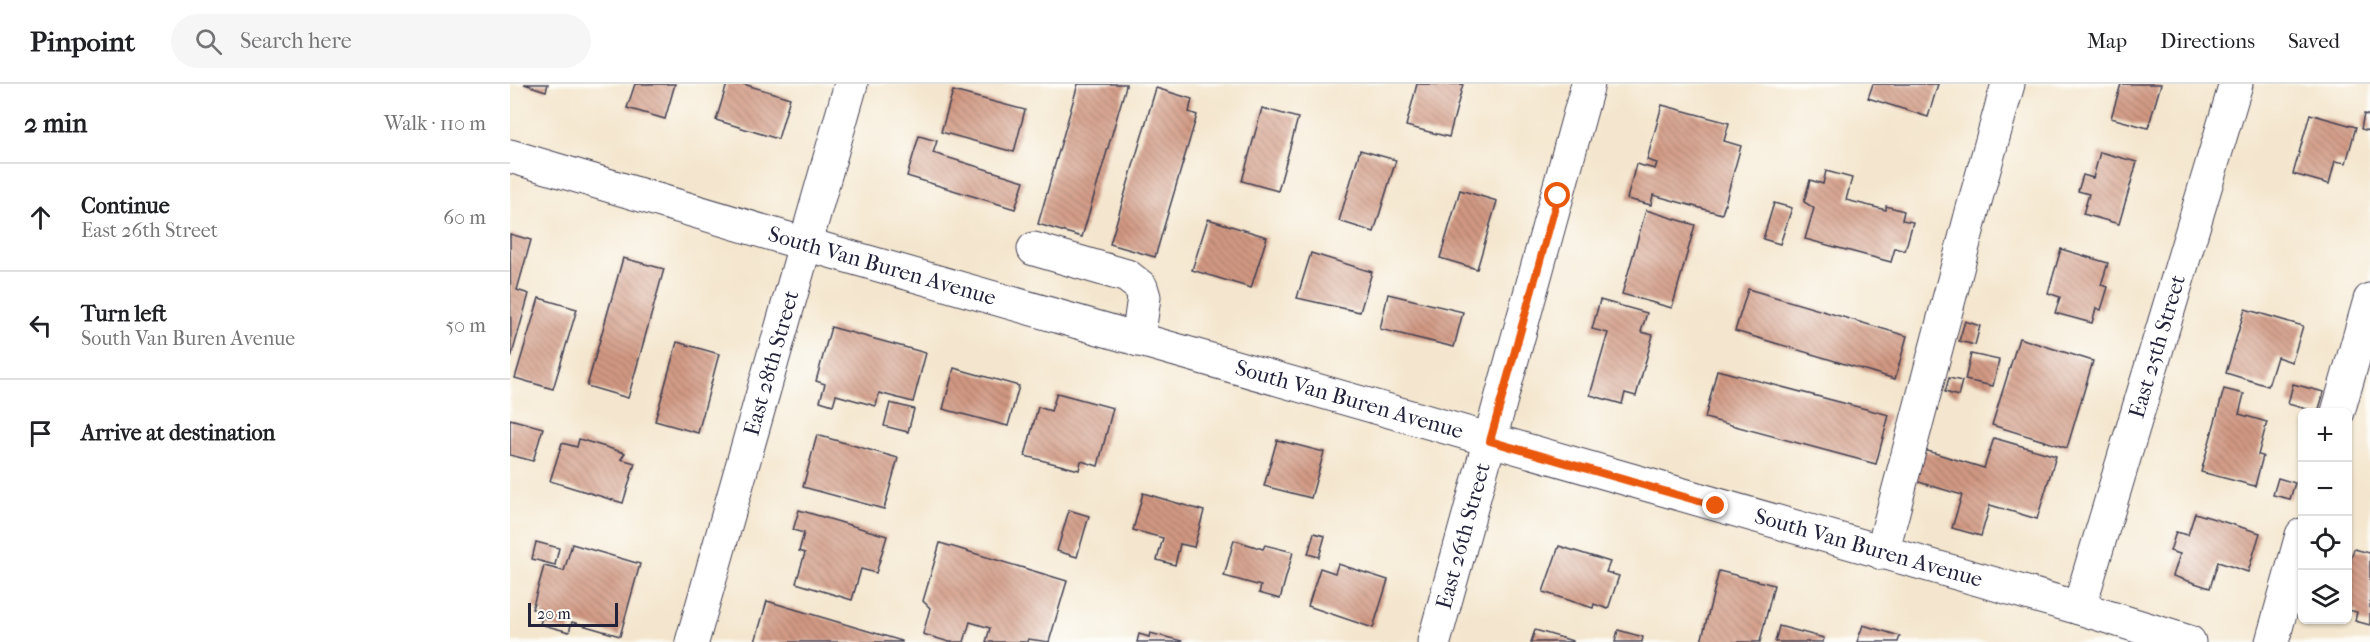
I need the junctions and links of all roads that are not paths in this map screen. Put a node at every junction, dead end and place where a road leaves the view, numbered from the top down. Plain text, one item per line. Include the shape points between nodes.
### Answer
1 (851, 84) edge
2 (1588, 84) edge
3 (2008, 84) edge
4 (2236, 84) edge
5 (510, 156) edge
6 (805, 244) junction
7 (1034, 249) dead end
8 (2370, 300) edge
9 (1138, 340) junction
10 (2339, 408) edge
11 (1490, 441) junction
12 (2298, 549) edge
13 (1882, 553) junction
14 (2079, 608) junction
15 (692, 642) edge
16 (1434, 642) edge
17 (2189, 642) edge
18 (2272, 642) edge

1 - 6 street, East 28th Street
2 - 11 street, East 26th Street
3 - 13 street
4 - 14 street, East 25th Street
5 - 6 street, South Van Buren Avenue
6 - 9 street, South Van Buren Avenue
6 - 15 street, East 28th Street
7 - 9 street via 1127,276 1141,287 1144,297
8 - 10 street
9 - 11 street, South Van Buren Avenue
11 - 13 street, South Van Buren Avenue
11 - 16 street, East 26th Street
12 - 18 street
13 - 14 street, South Van Buren Avenue
14 - 17 street, South Van Buren Avenue

